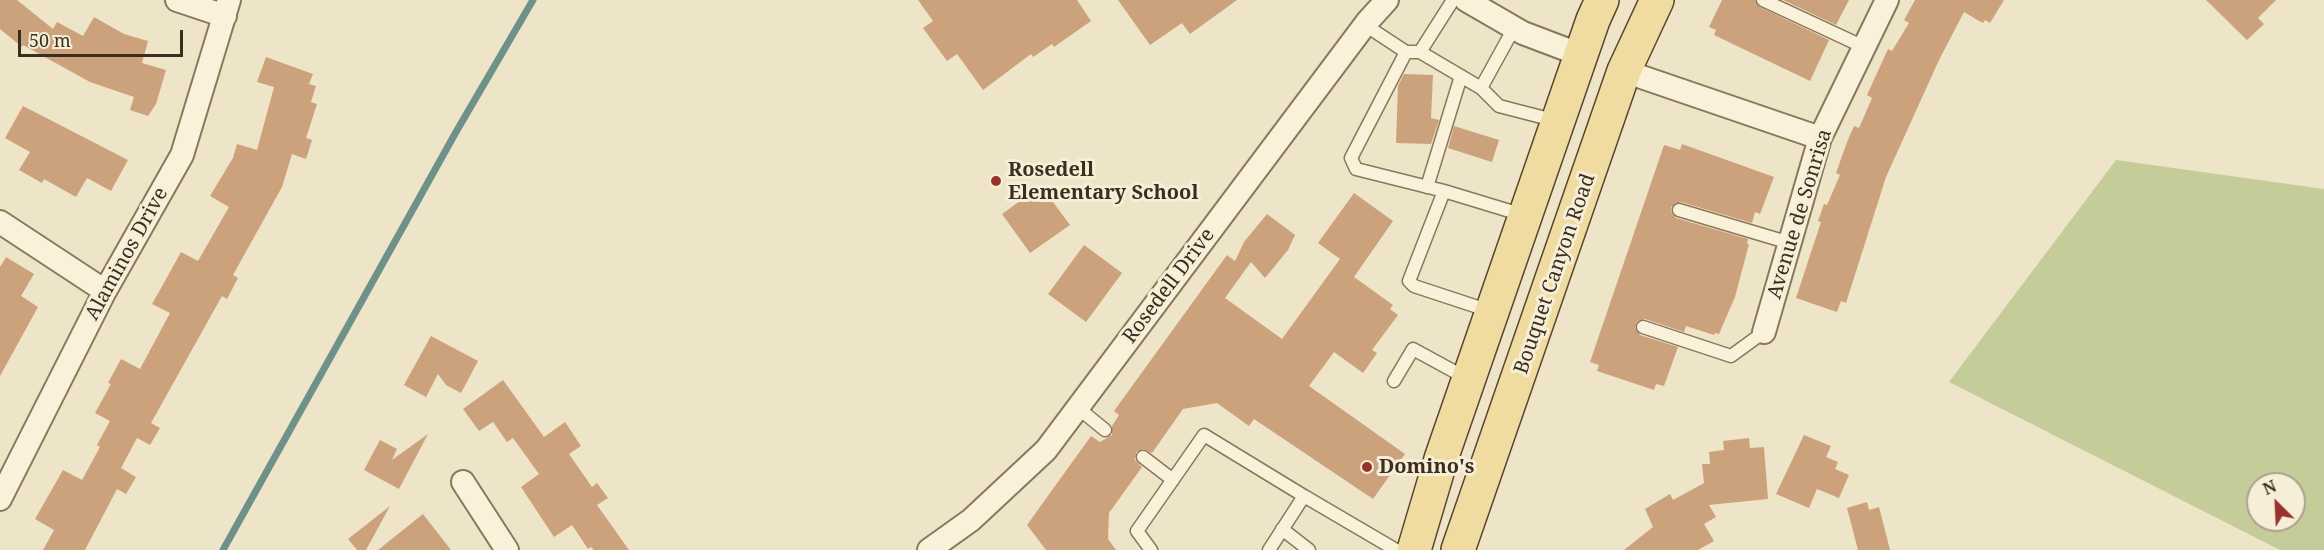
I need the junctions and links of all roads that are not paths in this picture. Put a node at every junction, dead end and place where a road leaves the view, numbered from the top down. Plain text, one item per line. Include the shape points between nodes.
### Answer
1 (177, 0) edge
2 (1387, 0) edge
3 (1453, 0) edge
4 (1466, 0) edge
5 (1602, 0) edge
6 (1657, 0) edge
7 (1763, 0) edge
8 (1887, 0) edge
9 (227, 8) edge
10 (1365, 25) junction
11 (1514, 28) junction
12 (1864, 47) junction
13 (1406, 52) junction
14 (1420, 52) junction
15 (1581, 55) junction
16 (1624, 71) junction
17 (1461, 76) junction
18 (1481, 88) junction
19 (1558, 121) junction
20 (1820, 138) junction
21 (1426, 187) junction
22 (1444, 191) junction
23 (1679, 210) dead end
24 (1526, 216) junction
25 (0, 222) edge
26 (1790, 243) junction
27 (105, 291) junction
28 (1492, 311) junction
29 (1643, 327) dead end
30 (1764, 332) joint
31 (1469, 380) junction
32 (1394, 381) dead end
33 (1078, 408) junction
34 (1105, 430) dead end
35 (1143, 457) dead end
36 (1441, 459) junction
37 (1173, 480) junction
38 (463, 482) dead end
39 (1304, 496) junction
40 (0, 499) edge
41 (1282, 529) junction
42 (507, 550) edge
43 (929, 550) edge
44 (1151, 550) edge
45 (1269, 550) edge
46 (1309, 550) edge
47 (1396, 550) edge
48 (1414, 550) edge
49 (1438, 550) edge
50 (1458, 550) edge

1 - 9 street
2 - 10 street, Rosedell Drive
3 - 14 lane
4 - 11 street
5 - 15 main road
6 - 16 main road, Bouquet Canyon Road
7 - 12 lane
8 - 12 street, Avenue de Sonrisa
9 - 27 street, Alaminos Drive via 182,154
10 - 13 lane
10 - 33 street, Rosedell Drive
11 - 15 street
11 - 18 lane
12 - 20 street, Avenue de Sonrisa
13 - 14 lane
13 - 21 lane via 1351,158 1356,169
14 - 17 lane
15 - 16 main road
15 - 19 main road
16 - 20 street
16 - 50 main road, Bouquet Canyon Road
17 - 18 lane
17 - 21 lane
18 - 19 lane via 1499,106
19 - 24 main road
20 - 26 street, Avenue de Sonrisa
21 - 22 lane
22 - 24 lane
22 - 28 lane via 1409,280 1414,286
23 - 26 lane
24 - 28 main road
25 - 27 street
26 - 30 street, Avenue de Sonrisa
27 - 40 street, Alaminos Drive
28 - 31 main road
29 - 30 lane via 1731,356
31 - 32 lane via 1413,349
31 - 36 main road
33 - 34 lane
33 - 43 street, Rosedell Drive via 1046,450 971,520
35 - 37 lane
36 - 48 main road
36 - 49 main road via 1460,442 1470,446
37 - 39 lane via 1204,435
37 - 44 lane via 1137,531
38 - 42 street
39 - 41 lane
39 - 47 lane
41 - 45 lane
41 - 46 lane

